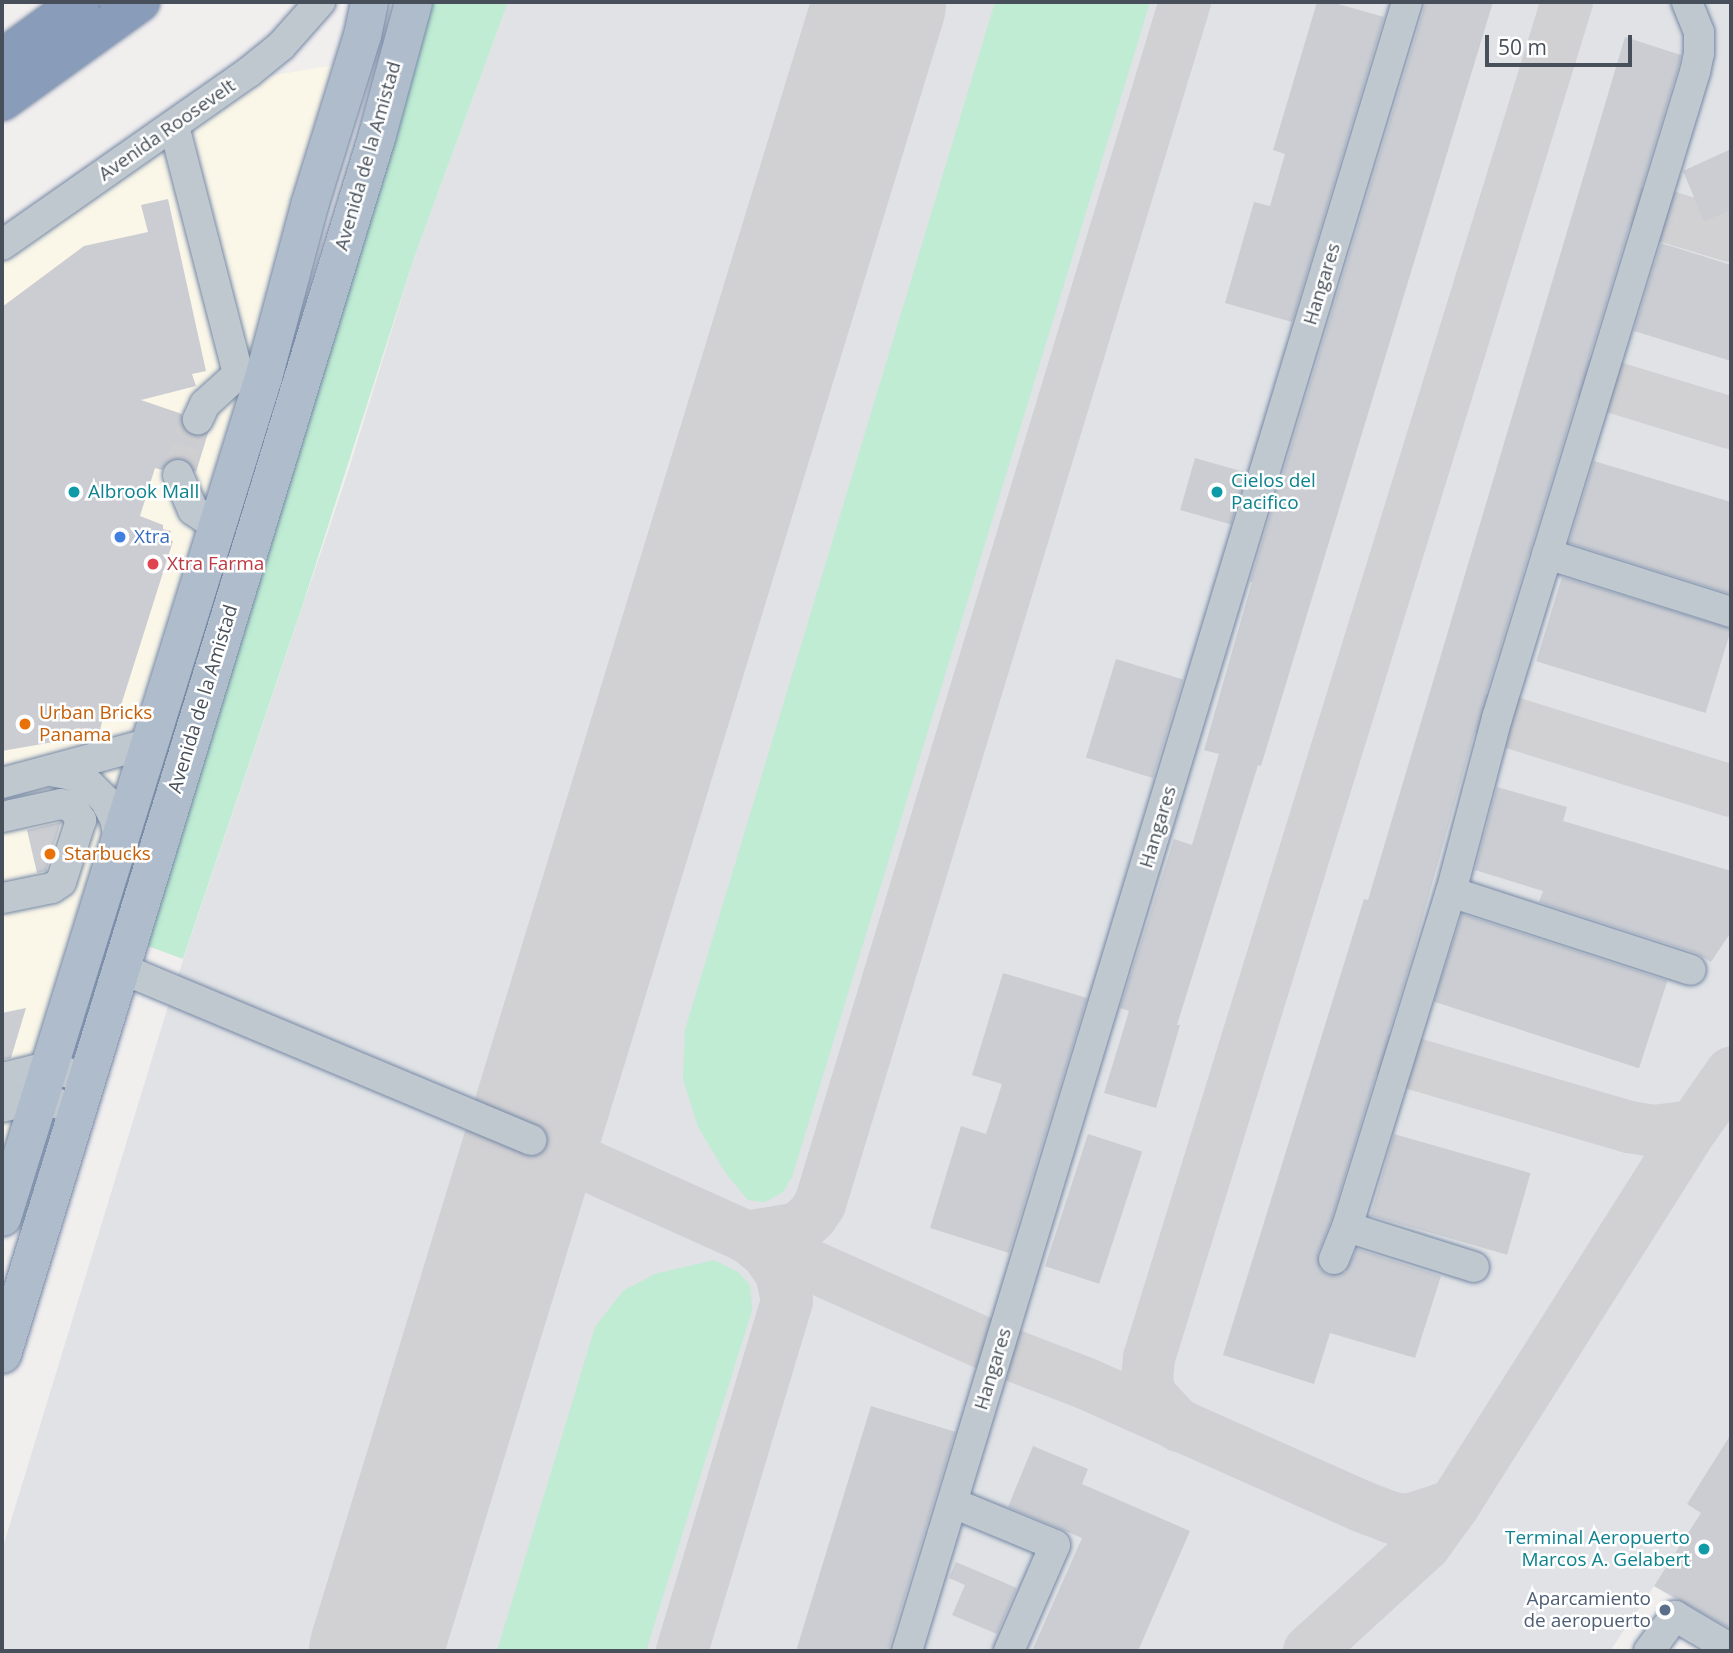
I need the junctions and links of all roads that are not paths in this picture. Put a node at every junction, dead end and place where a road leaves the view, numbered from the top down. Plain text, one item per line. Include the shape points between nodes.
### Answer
1 (58, 2) edge
2 (80, 2) edge
3 (140, 2) edge
4 (320, 2) edge
5 (369, 2) edge
6 (413, 2) edge
7 (1407, 2) edge
8 (1687, 2) edge
9 (2, 56) edge
10 (2, 101) edge
11 (174, 126) junction
12 (2, 245) edge
13 (250, 375) junction
14 (198, 419) tunnel mouth
15 (178, 475) tunnel mouth
16 (217, 526) junction
17 (1547, 554) junction
18 (1731, 612) edge
19 (150, 743) junction
20 (51, 771) junction
21 (2, 783) edge
22 (2, 817) edge
23 (118, 839) junction
24 (1451, 892) junction
25 (3, 898) edge
26 (120, 968) junction
27 (1691, 970) dead end
28 (2, 1078) edge
29 (42, 1082) junction
30 (81, 1093) junction
31 (2, 1107) edge
32 (531, 1140) dead end
33 (5, 1188) edge
34 (1347, 1227) junction
35 (1334, 1259) dead end
36 (1474, 1267) dead end
37 (2, 1354) edge
38 (953, 1503) junction
39 (1715, 1646) edge
40 (907, 1651) edge
41 (1009, 1651) edge
42 (1649, 1651) edge

1 - 9 highway
2 - 9 highway
3 - 10 highway
4 - 11 lane, Avenida Roosevelt via 281,46
5 - 13 main road, Avenida de la Amistad via 309,205
6 - 26 main road, Avenida de la Amistad via 373,148
7 - 38 lane, Hangares
8 - 17 lane via 1699,32 1695,72
11 - 12 lane, Avenida Roosevelt
11 - 13 lane
13 - 14 lane via 205,404
13 - 16 main road, Avenida de la Amistad
15 - 16 lane via 193,510
16 - 19 main road, Avenida de la Amistad
17 - 18 lane
17 - 24 lane
19 - 20 lane
19 - 23 main road, Avenida de la Amistad
20 - 21 lane
20 - 23 lane via 90,785 105,800
22 - 25 lane via 61,804 72,807 81,820 61,882
23 - 29 main road, Avenida de la Amistad
24 - 27 lane
24 - 34 lane
26 - 30 main road, Avenida de la Amistad
26 - 32 lane
28 - 29 lane
29 - 30 lane
29 - 31 lane
29 - 33 main road, Avenida de la Amistad
30 - 37 main road, Avenida de la Amistad
34 - 35 lane
34 - 36 lane
38 - 40 lane, Hangares
38 - 41 lane via 1055,1545
39 - 42 lane via 1675,1616

